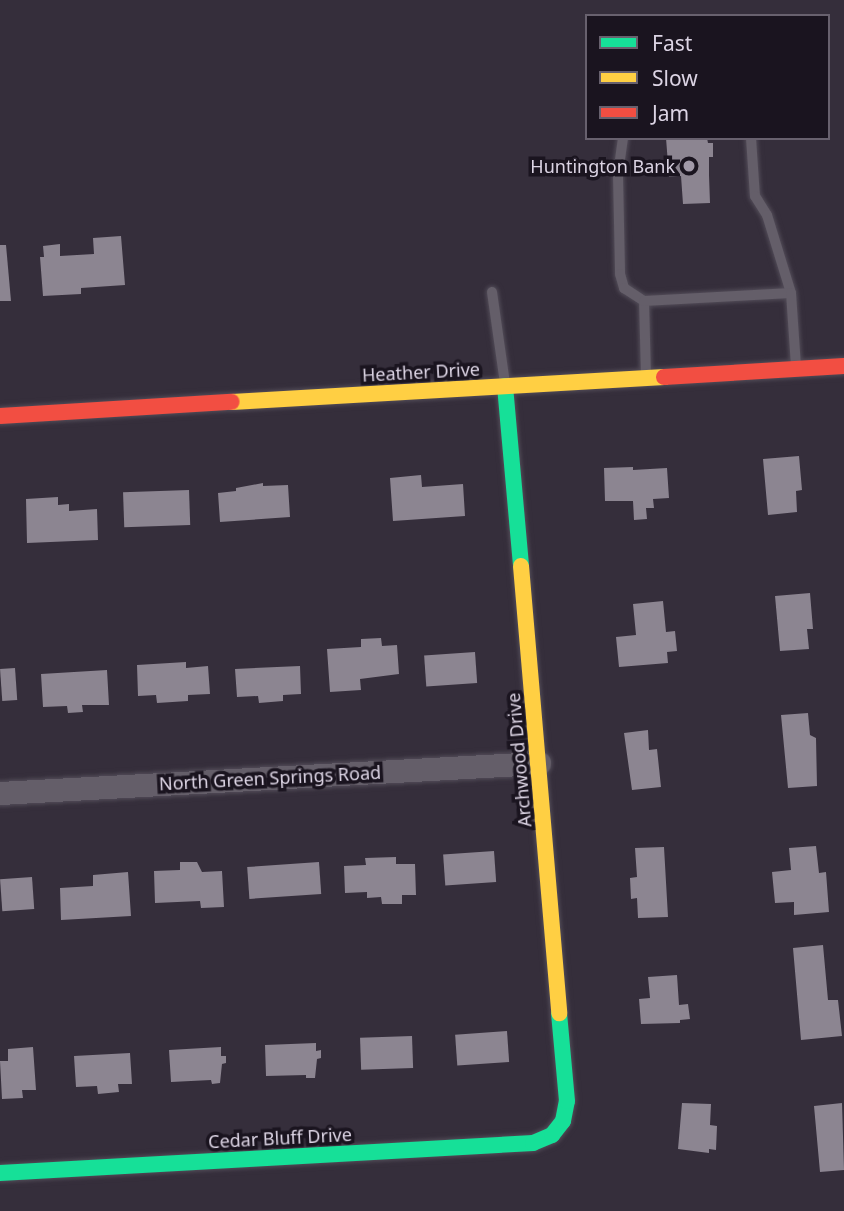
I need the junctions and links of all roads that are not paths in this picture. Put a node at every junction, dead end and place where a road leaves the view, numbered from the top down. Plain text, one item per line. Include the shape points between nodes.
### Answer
1 (623, 140) edge
2 (751, 140) edge
3 (492, 292) dead end
4 (791, 293) junction
5 (643, 302) junction
6 (844, 366) edge
7 (797, 369) junction
8 (646, 378) junction
9 (505, 386) junction
10 (0, 416) edge
11 (539, 764) junction
12 (0, 793) edge
13 (559, 1129) joint
14 (0, 1173) edge

1 - 5 lane via 618,175 620,274 624,288
2 - 4 lane via 755,196 767,215
3 - 9 lane
4 - 5 lane
4 - 7 lane
5 - 8 lane
6 - 7 street, Heather Drive
7 - 8 street, Heather Drive
8 - 9 street, Heather Drive
9 - 10 street, Heather Drive
9 - 11 street, Archwood Drive
11 - 12 street, North Green Springs Road
11 - 13 street, Archwood Drive via 568,1101
13 - 14 street, Cedar Bluff Drive via 533,1143

